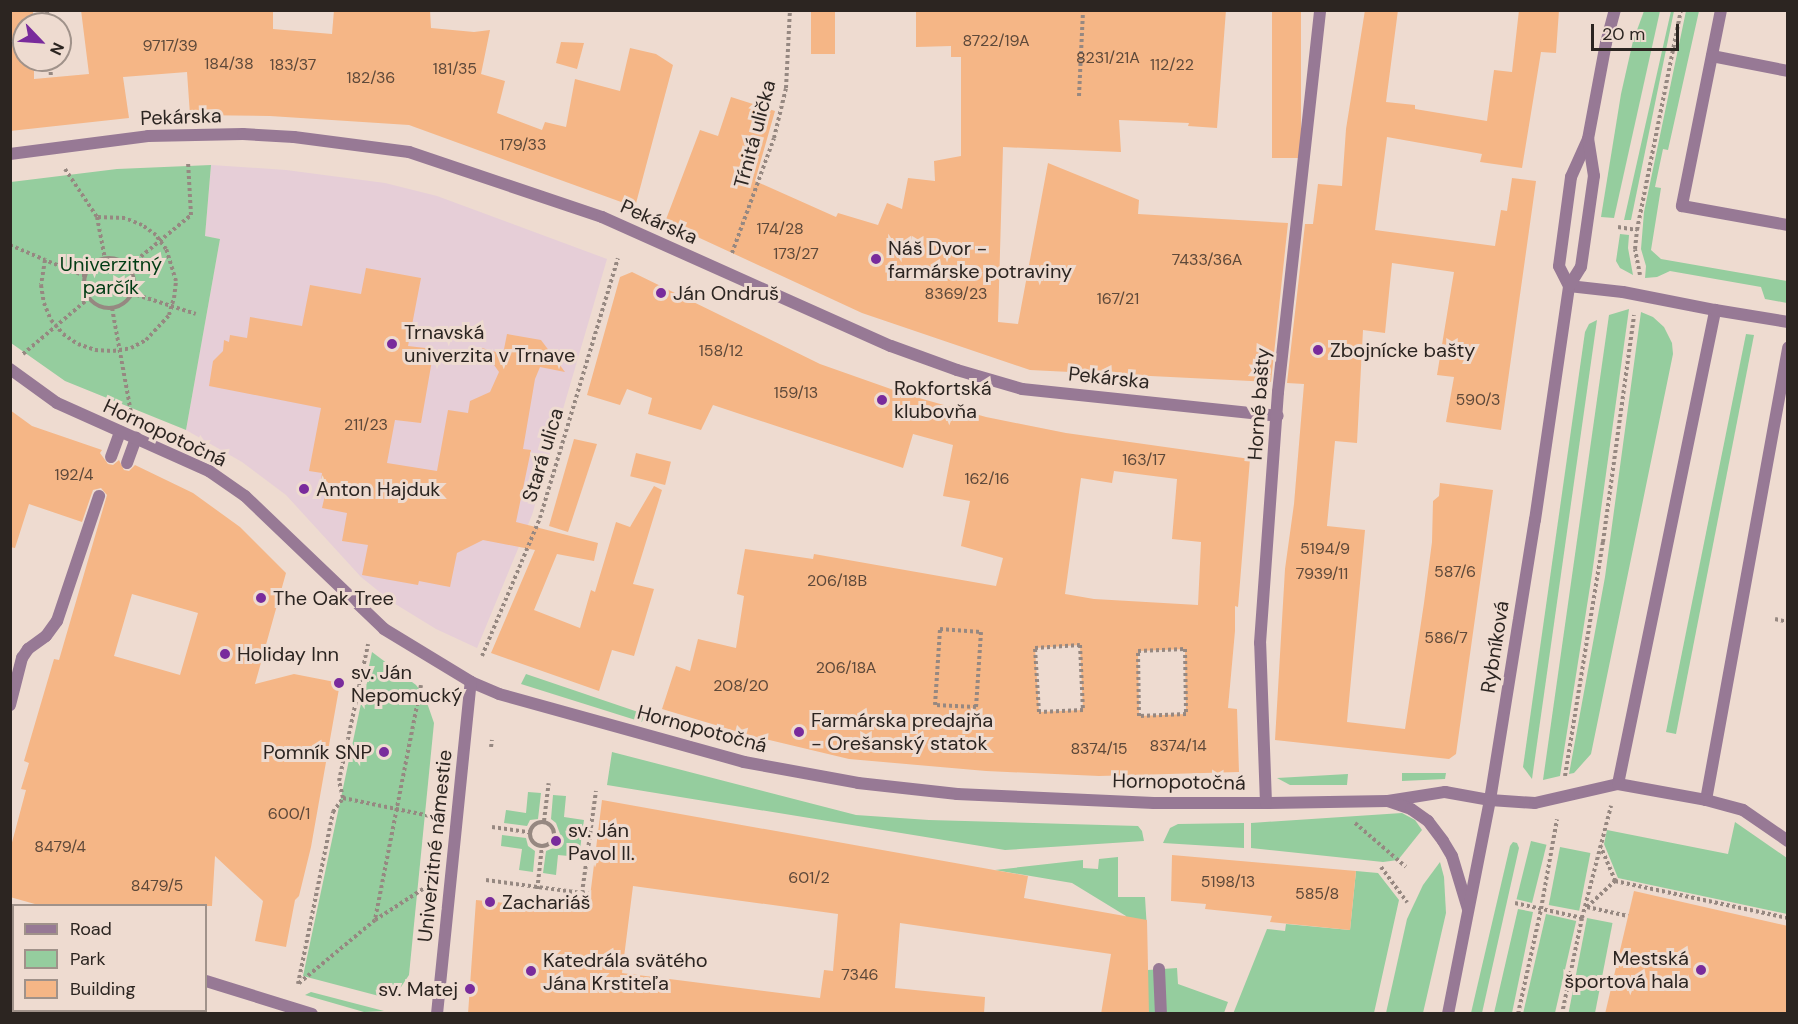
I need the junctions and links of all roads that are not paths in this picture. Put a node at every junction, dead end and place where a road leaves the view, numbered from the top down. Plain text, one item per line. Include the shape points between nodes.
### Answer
1 (1320, 10) edge
2 (1615, 10) edge
3 (1721, 10) edge
4 (1712, 56) junction
5 (1788, 71) edge
6 (1588, 140) junction
7 (10, 154) edge
8 (1788, 225) edge
9 (1569, 286) junction
10 (1715, 310) junction
11 (1788, 322) edge
12 (1788, 347) edge
13 (14, 364) edge
14 (1786, 368) edge
15 (1278, 416) junction
16 (120, 432) junction
17 (136, 438) junction
18 (111, 457) dead end
19 (127, 463) dead end
20 (99, 496) dead end
21 (471, 682) junction
22 (10, 705) edge
23 (1618, 784) junction
24 (1490, 800) junction
25 (1706, 800) junction
26 (1388, 801) junction
27 (1266, 803) junction
28 (1788, 841) edge
29 (1468, 910) junction
30 (1159, 969) dead end
31 (207, 981) edge
32 (312, 1014) edge
33 (437, 1014) edge
34 (1161, 1014) edge
35 (1448, 1014) edge

1 - 15 street, Horné bašty
2 - 6 street, Rybníková
3 - 4 street
4 - 5 street
4 - 8 street via 1682,206
6 - 9 street, Rybníková via 1594,176 1588,223 1581,267
6 - 9 street, Rybníková via 1571,177 1559,266
7 - 15 street, Pekárska via 148,136 243,134 409,152 602,217 891,346 957,370 1022,389
9 - 10 street
9 - 24 street, Rybníková
10 - 11 street
10 - 23 street
12 - 14 street
13 - 16 street, Hornopotočná via 57,403
14 - 25 street
15 - 27 street, Horné bašty via 1260,644
16 - 17 street, Hornopotočná
16 - 18 street
17 - 19 street
17 - 21 street, Hornopotočná via 209,471 245,496 371,618
20 - 22 street via 57,621 22,658
21 - 27 street, Hornopotočná via 499,694 744,762 858,783 957,794 1059,799
21 - 33 street, Univerzitné námestie
23 - 24 street, Hornopotočná via 1535,803
23 - 25 street
24 - 26 street, Hornopotočná via 1445,792
24 - 29 street, Rybníková
25 - 28 street via 1743,810
26 - 27 street, Hornopotočná
26 - 29 street via 1411,809 1428,821 1443,841 1452,856
29 - 35 street, Rybníková
30 - 34 street
31 - 32 street

